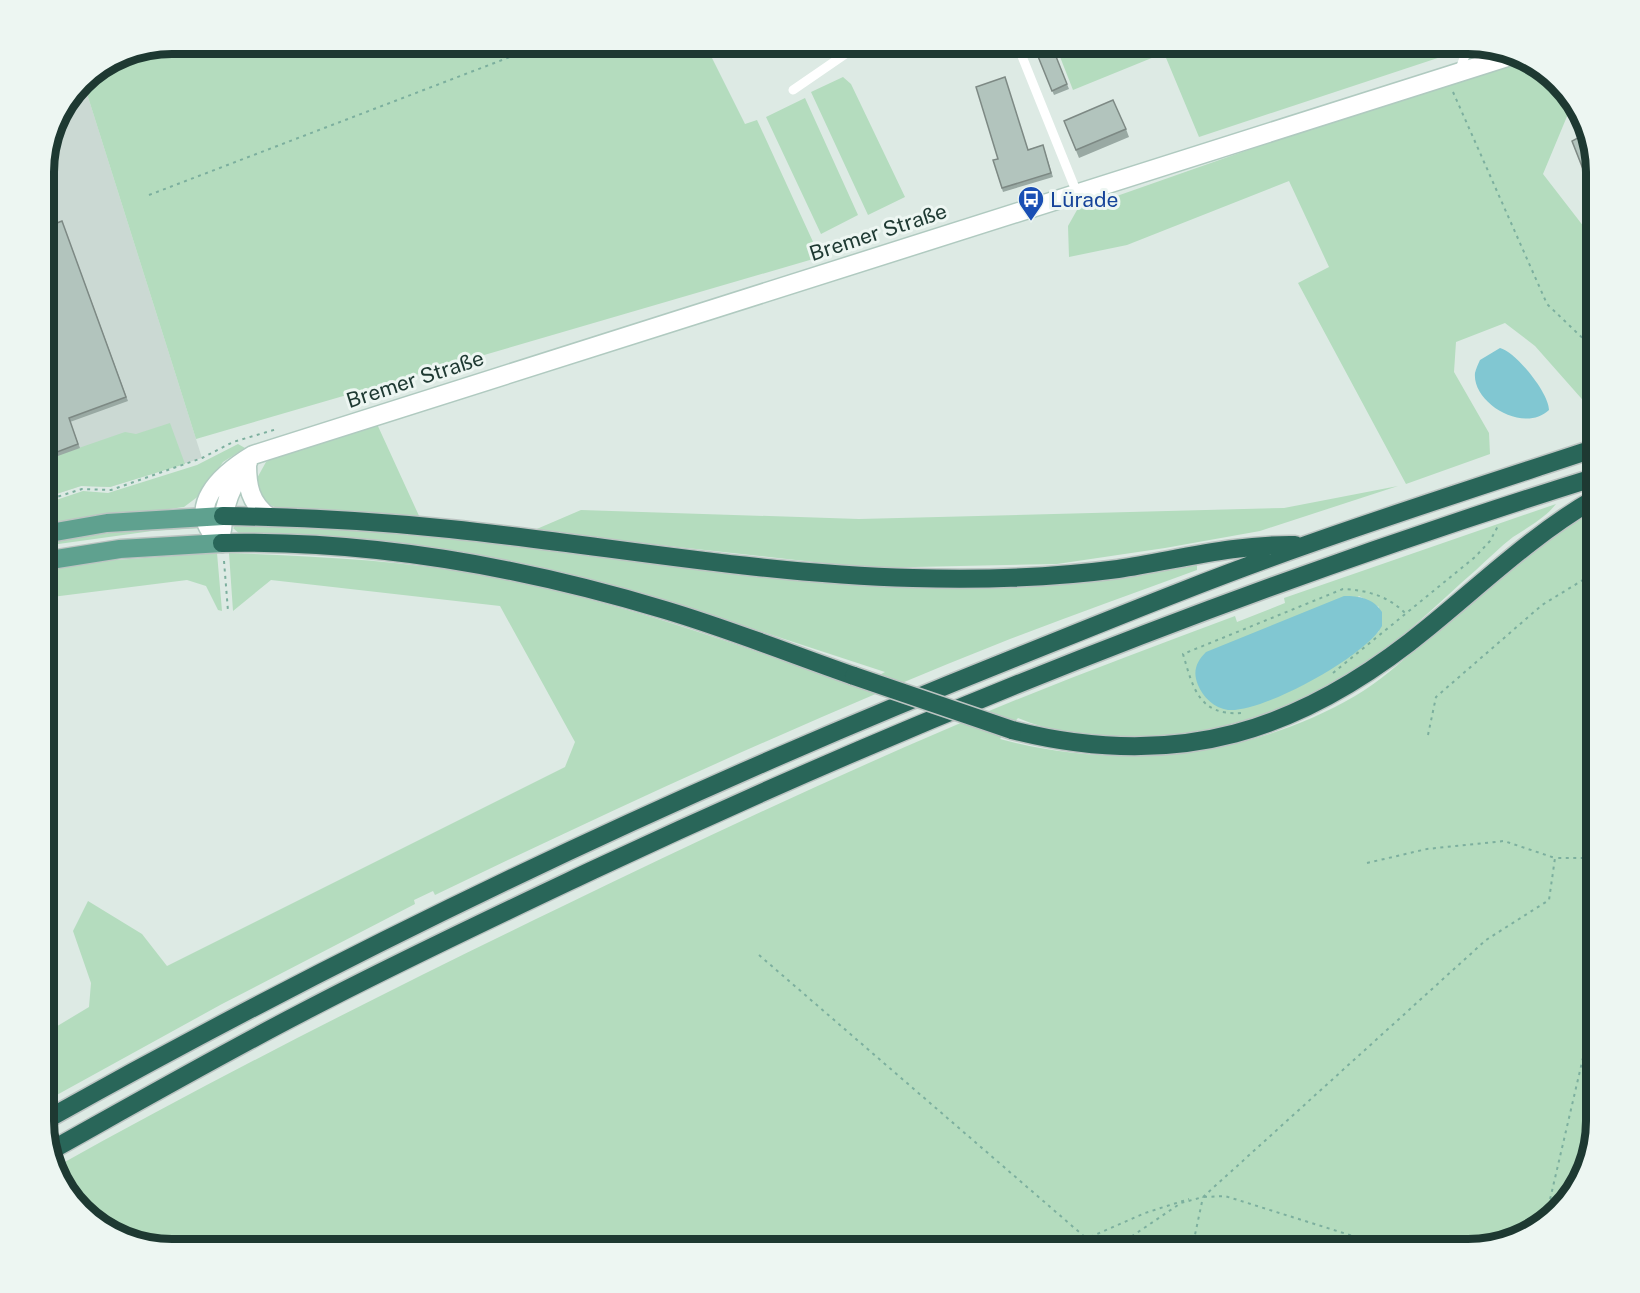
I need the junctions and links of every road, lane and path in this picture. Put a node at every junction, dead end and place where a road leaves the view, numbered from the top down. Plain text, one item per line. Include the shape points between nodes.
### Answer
1 (518, 54) edge
2 (845, 54) edge
3 (1021, 54) edge
4 (1463, 54) edge
5 (1501, 59) edge
6 (1452, 74) junction
7 (793, 90) dead end
8 (1077, 193) junction
9 (149, 195) dead end
10 (1586, 341) edge
11 (233, 442) dead end
12 (1586, 451) edge
13 (250, 460) junction
14 (1586, 480) edge
15 (54, 498) edge
16 (1586, 504) edge
17 (1505, 506) junction
18 (214, 516) junction
19 (269, 517) junction
20 (54, 532) edge
21 (222, 543) junction
22 (1305, 545) junction
23 (54, 559) edge
24 (1586, 578) edge
25 (228, 611) dead end
26 (1405, 613) junction
27 (1328, 676) dead end
28 (1250, 711) dead end
29 (1428, 735) dead end
30 (1556, 858) junction
31 (1586, 858) edge
32 (1367, 862) dead end
33 (759, 955) dead end
34 (1586, 1045) edge
35 (54, 1115) edge
36 (57, 1147) edge
37 (1203, 1197) junction
38 (1548, 1207) edge
39 (1086, 1238) joint
40 (1129, 1239) edge
41 (1194, 1239) edge
42 (1358, 1239) edge

1 - 9 path
2 - 7 lane
3 - 8 lane
4 - 6 lane
5 - 6 main road, Bremer Straße
6 - 8 main road, Bremer Straße
6 - 10 path via 1547,304
8 - 13 main road, Bremer Straße
11 - 15 path via 202,458 111,490 82,489
12 - 22 highway
13 - 18 main road
13 - 19 main road via 248,489
14 - 17 highway
16 - 21 highway, bridge via 1519,550 1376,668 1327,698 1282,719 1216,738 1149,747 1074,743 1012,730 666,610 577,586 365,549
17 - 26 path via 1490,541
17 - 36 highway via 1225,602 733,804 316,1005
18 - 19 highway
18 - 20 main road via 107,523
18 - 21 main road
19 - 22 highway via 449,529 750,566 912,578 1076,573 1259,545
21 - 23 main road via 120,549
21 - 25 path
22 - 35 highway via 1142,606 721,779 417,924 171,1050
24 - 29 path via 1542,605 1436,697
26 - 27 path
26 - 28 path via 1385,597 1343,589 1183,654 1192,686 1207,706 1226,714
30 - 31 path
30 - 32 path via 1504,841 1427,849
30 - 37 path via 1549,900 1486,940
33 - 39 path
34 - 38 path
37 - 39 path via 1178,1201
37 - 40 path via 1181,1203
37 - 41 path
37 - 42 path via 1225,1196

